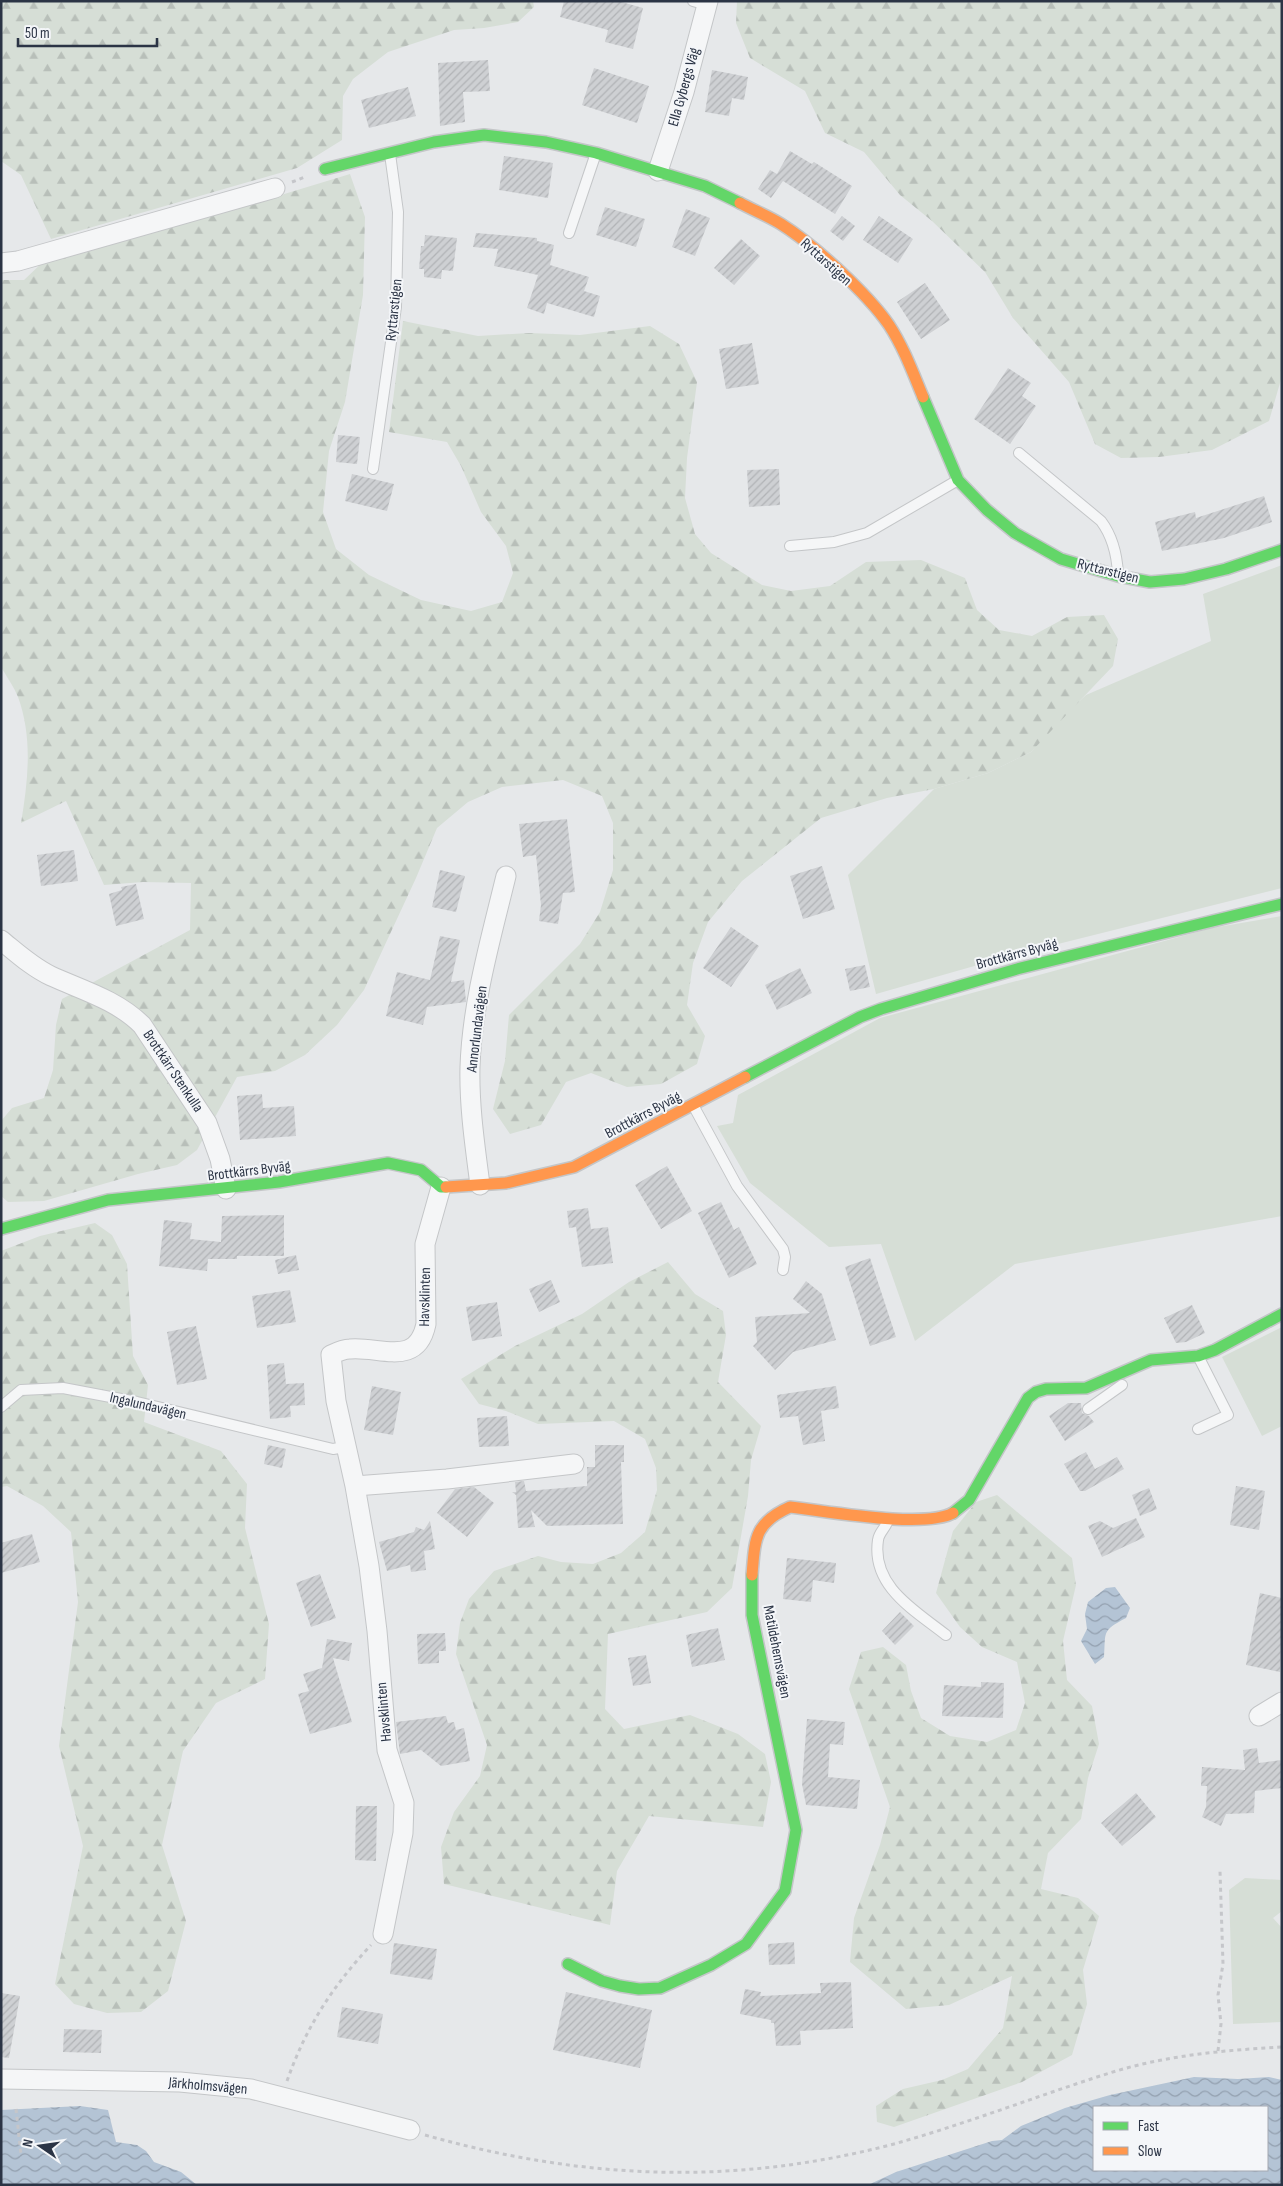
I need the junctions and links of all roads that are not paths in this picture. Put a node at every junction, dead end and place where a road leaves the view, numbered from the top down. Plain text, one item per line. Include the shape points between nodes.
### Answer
1 (703, 3) edge
2 (390, 151) junction
3 (596, 153) junction
4 (326, 169) road end
5 (658, 171) junction
6 (275, 188) road end
7 (569, 232) dead end
8 (1, 263) edge
9 (1019, 453) dead end
10 (373, 469) dead end
11 (958, 480) junction
12 (790, 546) dead end
13 (1282, 550) edge
14 (1118, 576) junction
15 (506, 876) dead end
16 (1282, 904) edge
17 (1, 940) edge
18 (693, 1105) junction
19 (480, 1185) junction
20 (441, 1187) junction
21 (226, 1189) junction
22 (1, 1229) edge
23 (782, 1270) dead end
24 (1282, 1314) edge
25 (1198, 1356) junction
26 (1172, 1358) junction
27 (1161, 1369) dead end
28 (1131, 1382) dead end
29 (1, 1407) edge
30 (1088, 1409) dead end
31 (1198, 1430) dead end
32 (345, 1447) junction
33 (574, 1464) dead end
34 (355, 1486) junction
35 (888, 1517) junction
36 (946, 1635) dead end
37 (1282, 1702) edge
38 (1259, 1716) dead end
39 (383, 1934) road end
40 (568, 1964) dead end
41 (1, 2079) edge
42 (410, 2130) road end

1 - 5 street, Ella Gybergs Väg via 684,92
2 - 3 street, Ryttarstigen via 484,135 546,142
2 - 4 street, Ryttarstigen
2 - 10 lane, Ryttarstigen via 398,212 396,307
3 - 5 street, Ryttarstigen
3 - 7 lane
5 - 11 street, Ryttarstigen via 720,192 781,224 823,257 864,296 888,324 904,351
6 - 8 street via 18,262
9 - 14 lane via 1101,521 1110,533
11 - 12 lane via 867,532 834,542
11 - 14 street, Ryttarstigen via 1015,533 1040,548 1087,568
13 - 14 street, Ryttarstigen via 1184,579 1150,582
15 - 19 street, Annorlundavägen via 479,996 471,1058 471,1100
16 - 18 street, Brottkärrs Byväg via 1017,969 881,1009
17 - 21 street, Brottkärr Stenkulla via 23,960 130,1013 142,1025 207,1123 220,1159
18 - 19 street, Brottkärrs Byväg via 574,1167 506,1183
18 - 23 lane via 737,1186 782,1249 786,1257
19 - 20 street, Brottkärrs Byväg
20 - 21 street, Brottkärrs Byväg via 421,1170 388,1163
20 - 32 street, Havsklinten via 425,1244 424,1336 409,1351 350,1349 331,1354
21 - 22 street, Brottkärrs Byväg via 108,1200
24 - 25 street, Matildehemsvägen
25 - 26 street, Matildehemsvägen
25 - 31 lane via 1228,1415
26 - 27 lane via 1168,1366
26 - 35 street, Matildehemsvägen via 1151,1360 1086,1388 1036,1392 1028,1398 961,1510 949,1517 933,1520
28 - 30 lane via 1115,1388
29 - 32 lane, Ingalundavägen via 22,1390 63,1388 137,1402 334,1449
32 - 34 street, Havsklinten
33 - 34 street
34 - 39 street, Havsklinten via 377,1631 387,1750 404,1803 404,1833
35 - 36 lane via 878,1540 880,1564 887,1583 899,1598
35 - 40 street, Matildehemsvägen via 790,1507 764,1522 757,1533 751,1588 752,1615 796,1830 784,1891 771,1913 746,1944 711,1965 660,1988 620,1986
37 - 38 street
41 - 42 street, Järkholmsvägen via 180,2082 251,2089

